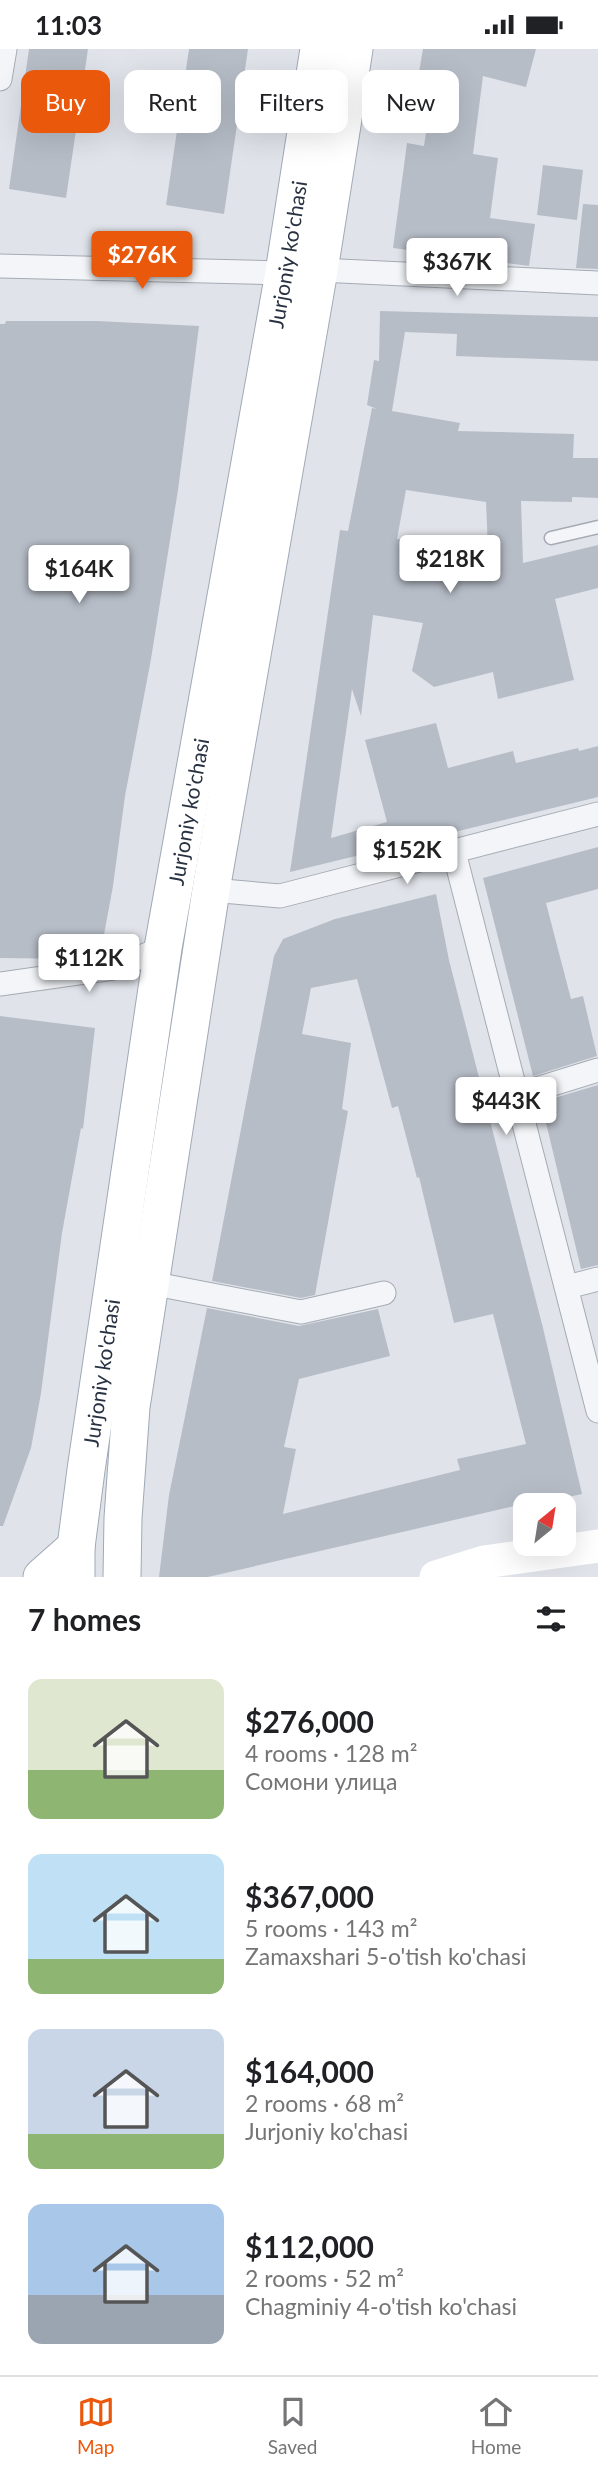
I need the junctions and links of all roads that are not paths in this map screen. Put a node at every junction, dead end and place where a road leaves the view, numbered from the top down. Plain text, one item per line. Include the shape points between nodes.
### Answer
1 (5, 49) edge
2 (319, 49) edge
3 (354, 49) edge
4 (0, 79) edge
5 (0, 266) edge
6 (302, 272) junction
7 (598, 283) edge
8 (598, 527) edge
9 (551, 538) dead end
10 (598, 814) edge
11 (454, 852) junction
12 (211, 890) junction
13 (163, 948) junction
14 (0, 984) edge
15 (598, 1070) edge
16 (517, 1095) junction
17 (598, 1279) edge
18 (150, 1283) junction
19 (568, 1287) junction
20 (384, 1293) dead end
21 (598, 1411) edge
22 (598, 1548) edge
23 (76, 1562) edge
24 (42, 1577) edge
25 (122, 1577) edge
26 (436, 1577) edge
27 (506, 1577) edge

1 - 4 street
2 - 6 main road, Jurjoniy ko'chasi
3 - 6 main road, Jurjoniy ko'chasi
5 - 6 street
6 - 7 street
6 - 12 main road, Jurjoniy ko'chasi
6 - 13 main road, Jurjoniy ko'chasi
8 - 9 lane
10 - 11 street
11 - 12 street via 280,896
11 - 16 street
12 - 18 main road, Jurjoniy ko'chasi
13 - 14 street via 113,968
13 - 23 main road, Jurjoniy ko'chasi
15 - 16 street
16 - 19 street
17 - 19 street
18 - 20 street via 301,1312
18 - 25 main road, Jurjoniy ko'chasi via 131,1407
19 - 21 street
22 - 26 main road via 484,1562
22 - 27 main road
23 - 24 main road

